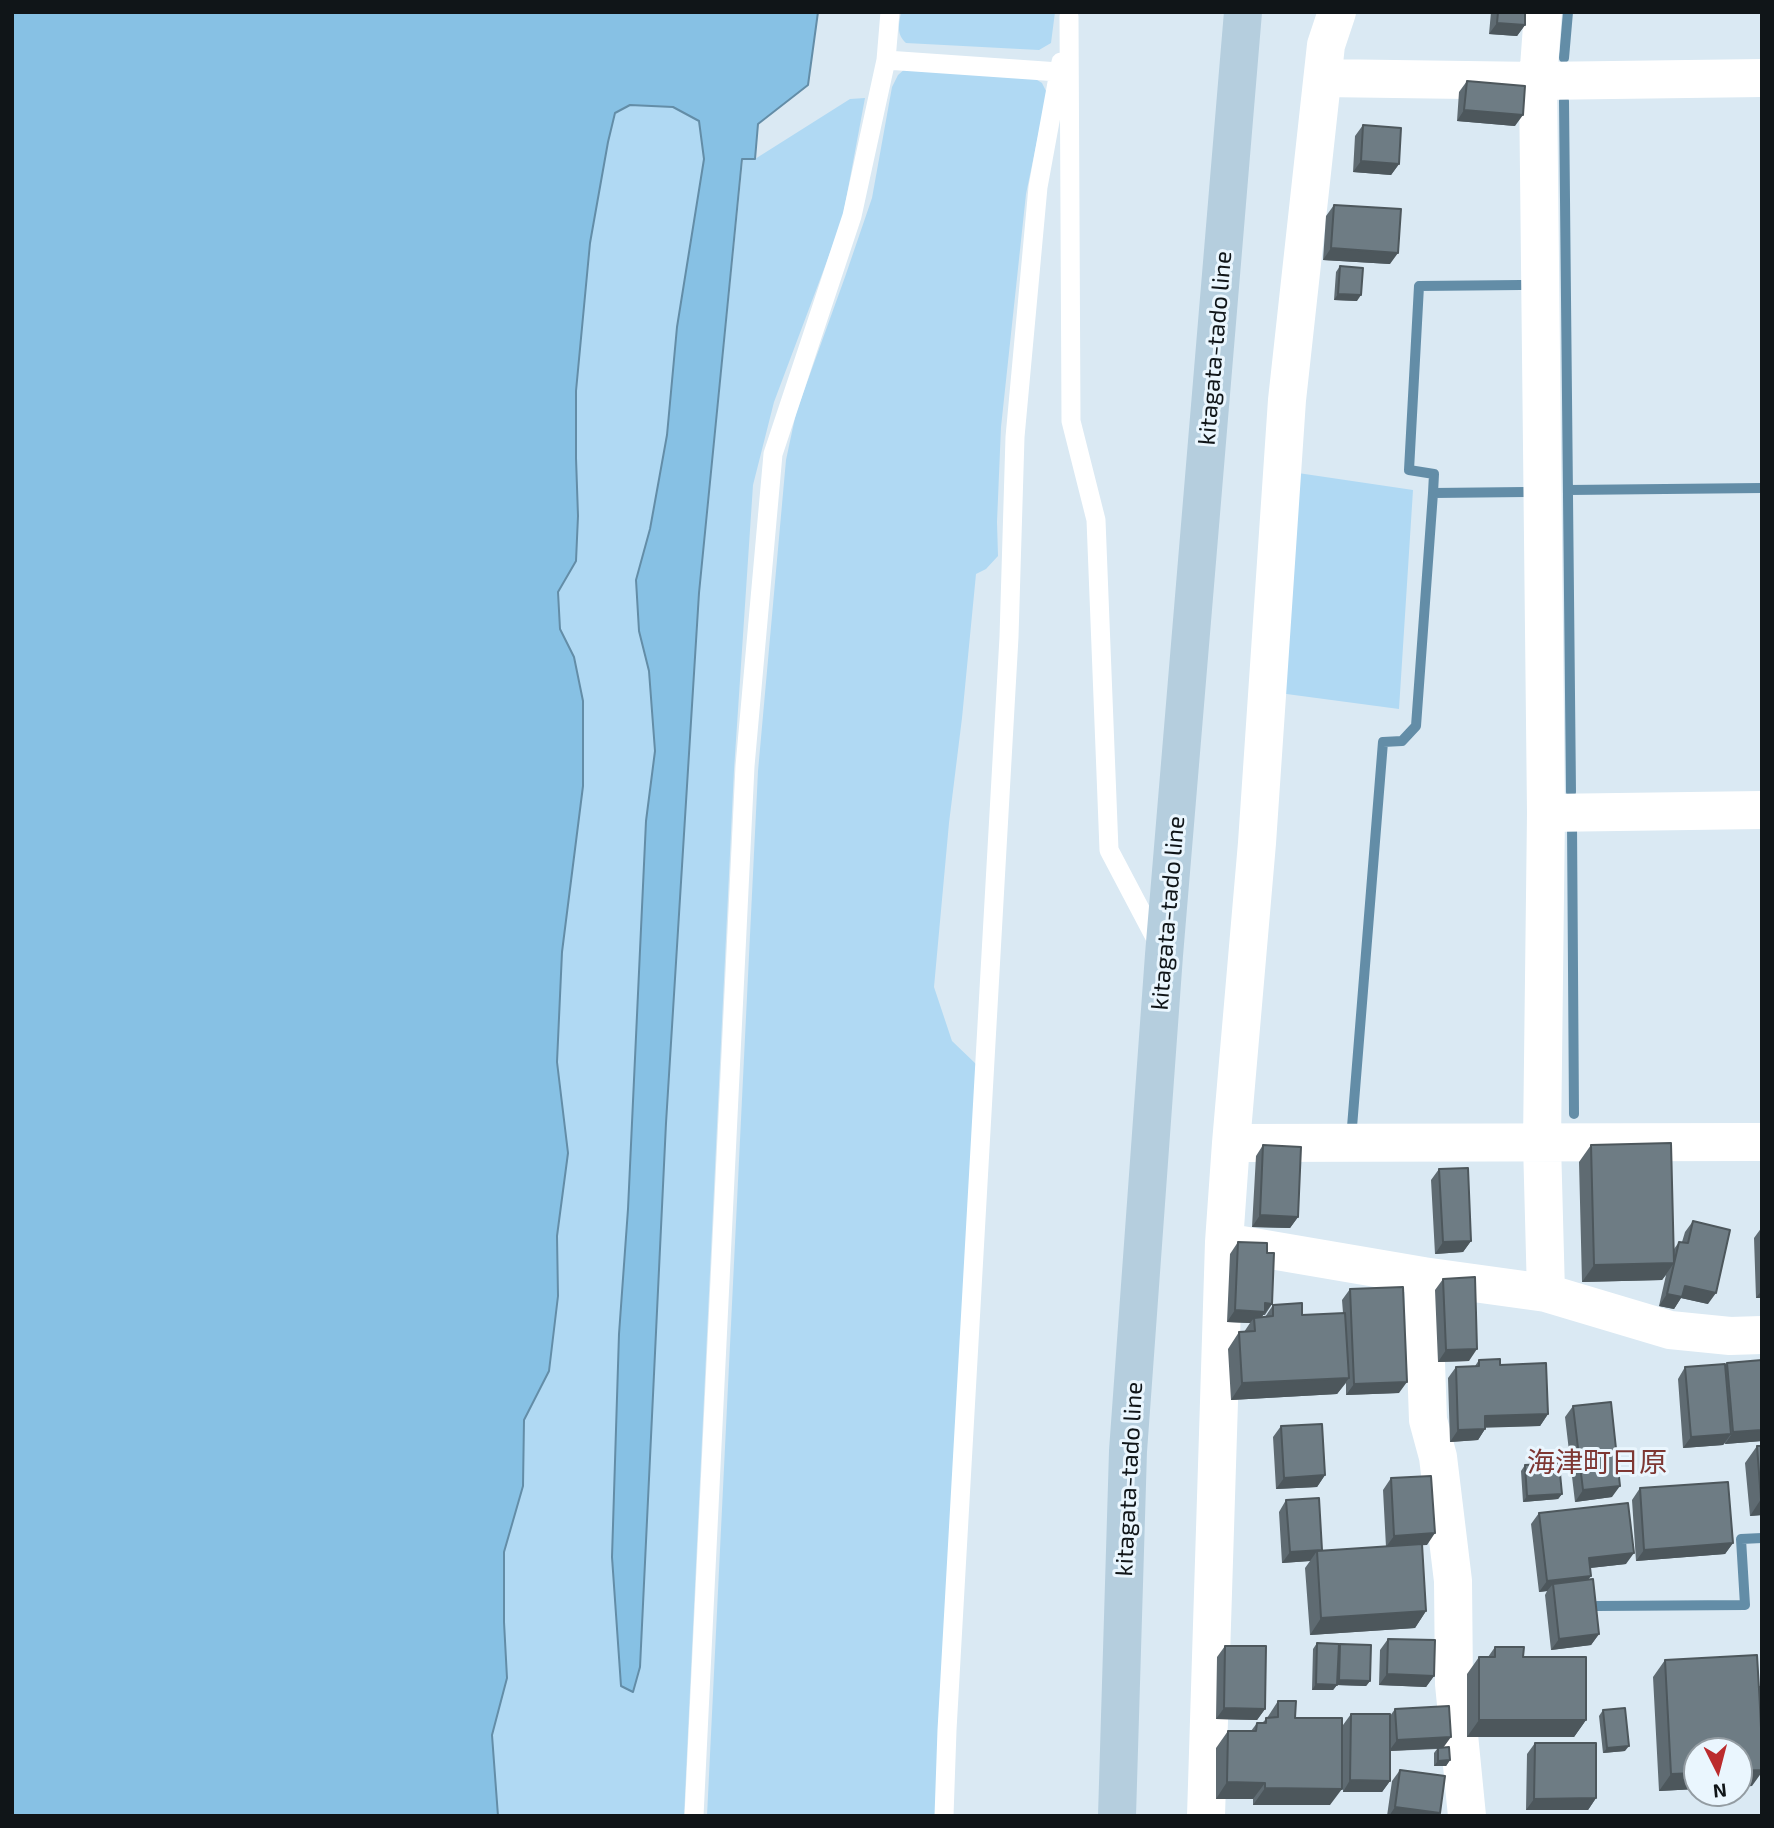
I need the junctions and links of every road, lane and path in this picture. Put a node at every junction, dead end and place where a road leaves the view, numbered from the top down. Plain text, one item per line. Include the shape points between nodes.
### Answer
1 (890, 12) edge
2 (1243, 12) edge
3 (1337, 12) edge
4 (1543, 12) edge
5 (1069, 14) edge
6 (886, 60) junction
7 (1059, 72) junction
8 (1323, 78) junction
9 (1762, 78) edge
10 (1538, 81) junction
11 (1762, 810) edge
12 (1546, 813) junction
13 (1164, 955) junction
14 (1762, 1142) edge
15 (1231, 1143) junction
16 (1542, 1143) junction
17 (1224, 1242) junction
18 (1423, 1276) junction
19 (1546, 1293) junction
20 (1762, 1335) edge
21 (694, 1816) edge
22 (944, 1816) edge
23 (1116, 1816) edge
24 (1206, 1816) edge
25 (1467, 1816) edge

1 - 6 lane
2 - 13 main road, kitagata-tado line
3 - 8 street via 1326,45
4 - 10 street
5 - 7 lane
5 - 13 lane via 1071,421 1096,520 1109,850
6 - 7 lane
6 - 21 lane via 852,216 773,454 745,766
7 - 22 lane via 1038,187 1015,437 1009,637
8 - 10 street
8 - 15 street via 1287,400
9 - 10 street
10 - 12 street
11 - 12 street
12 - 16 street
13 - 23 main road, kitagata-tado line via 1128,1451
14 - 16 street
15 - 16 street
15 - 17 street
16 - 19 street
17 - 18 street
17 - 24 street
18 - 19 street
18 - 25 street via 1428,1420 1438,1458 1453,1581 1454,1684
19 - 20 street via 1670,1330

